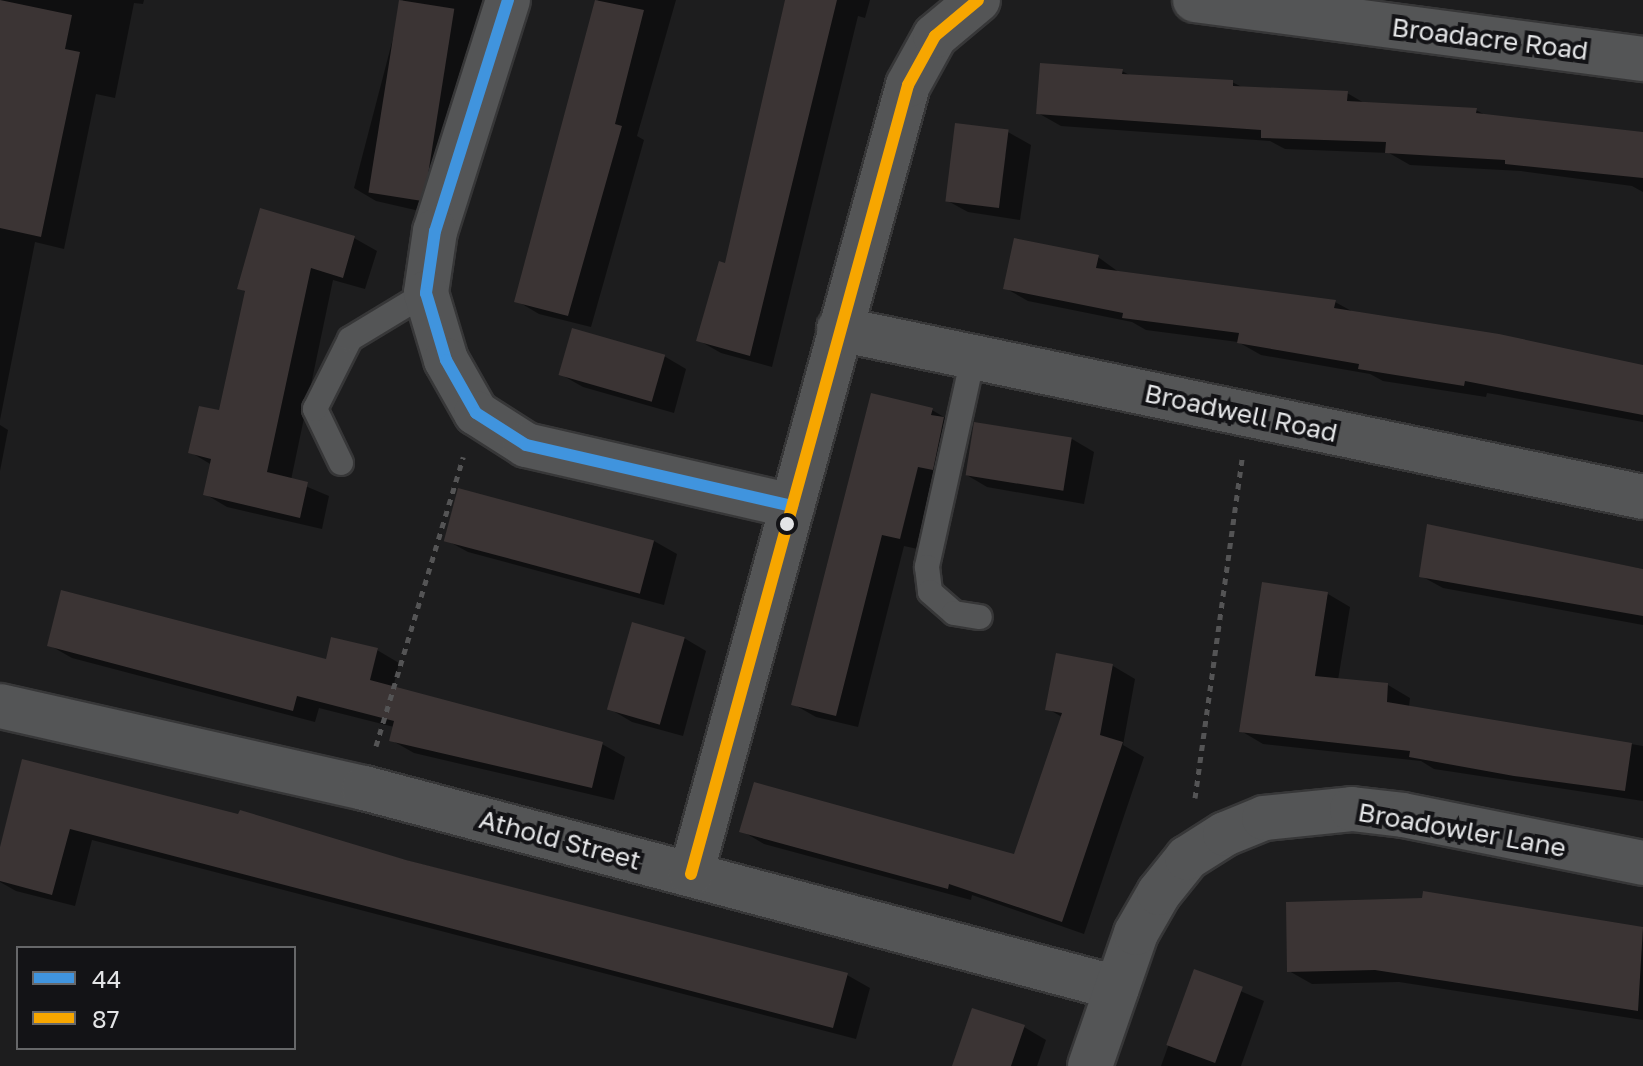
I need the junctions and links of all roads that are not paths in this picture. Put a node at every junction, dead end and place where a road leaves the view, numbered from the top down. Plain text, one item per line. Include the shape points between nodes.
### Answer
1 (508, 0) edge
2 (978, 0) edge
3 (1195, 0) edge
4 (1643, 59) edge
5 (426, 293) junction
6 (839, 329) junction
7 (973, 357) junction
8 (341, 463) dead end
9 (1643, 497) edge
10 (792, 506) junction
11 (980, 617) dead end
12 (0, 706) edge
13 (1643, 863) edge
14 (691, 874) junction
15 (1117, 988) junction
16 (1090, 1066) edge

1 - 5 street via 435,231
2 - 6 street via 935,36 908,85
3 - 4 street, Broadacre Road
5 - 8 lane via 350,339 315,409
5 - 10 street via 446,360 476,413 526,445
6 - 7 street, Broadwell Road
6 - 10 street
7 - 9 street, Broadwell Road
7 - 11 lane via 927,567 930,592 954,613
10 - 14 street
12 - 14 street, Athold Street via 364,788
13 - 15 street, Broadowler Lane via 1352,809 1264,818 1187,858 1136,933
14 - 15 street, Athold Street
15 - 16 street, Broadowler Lane

